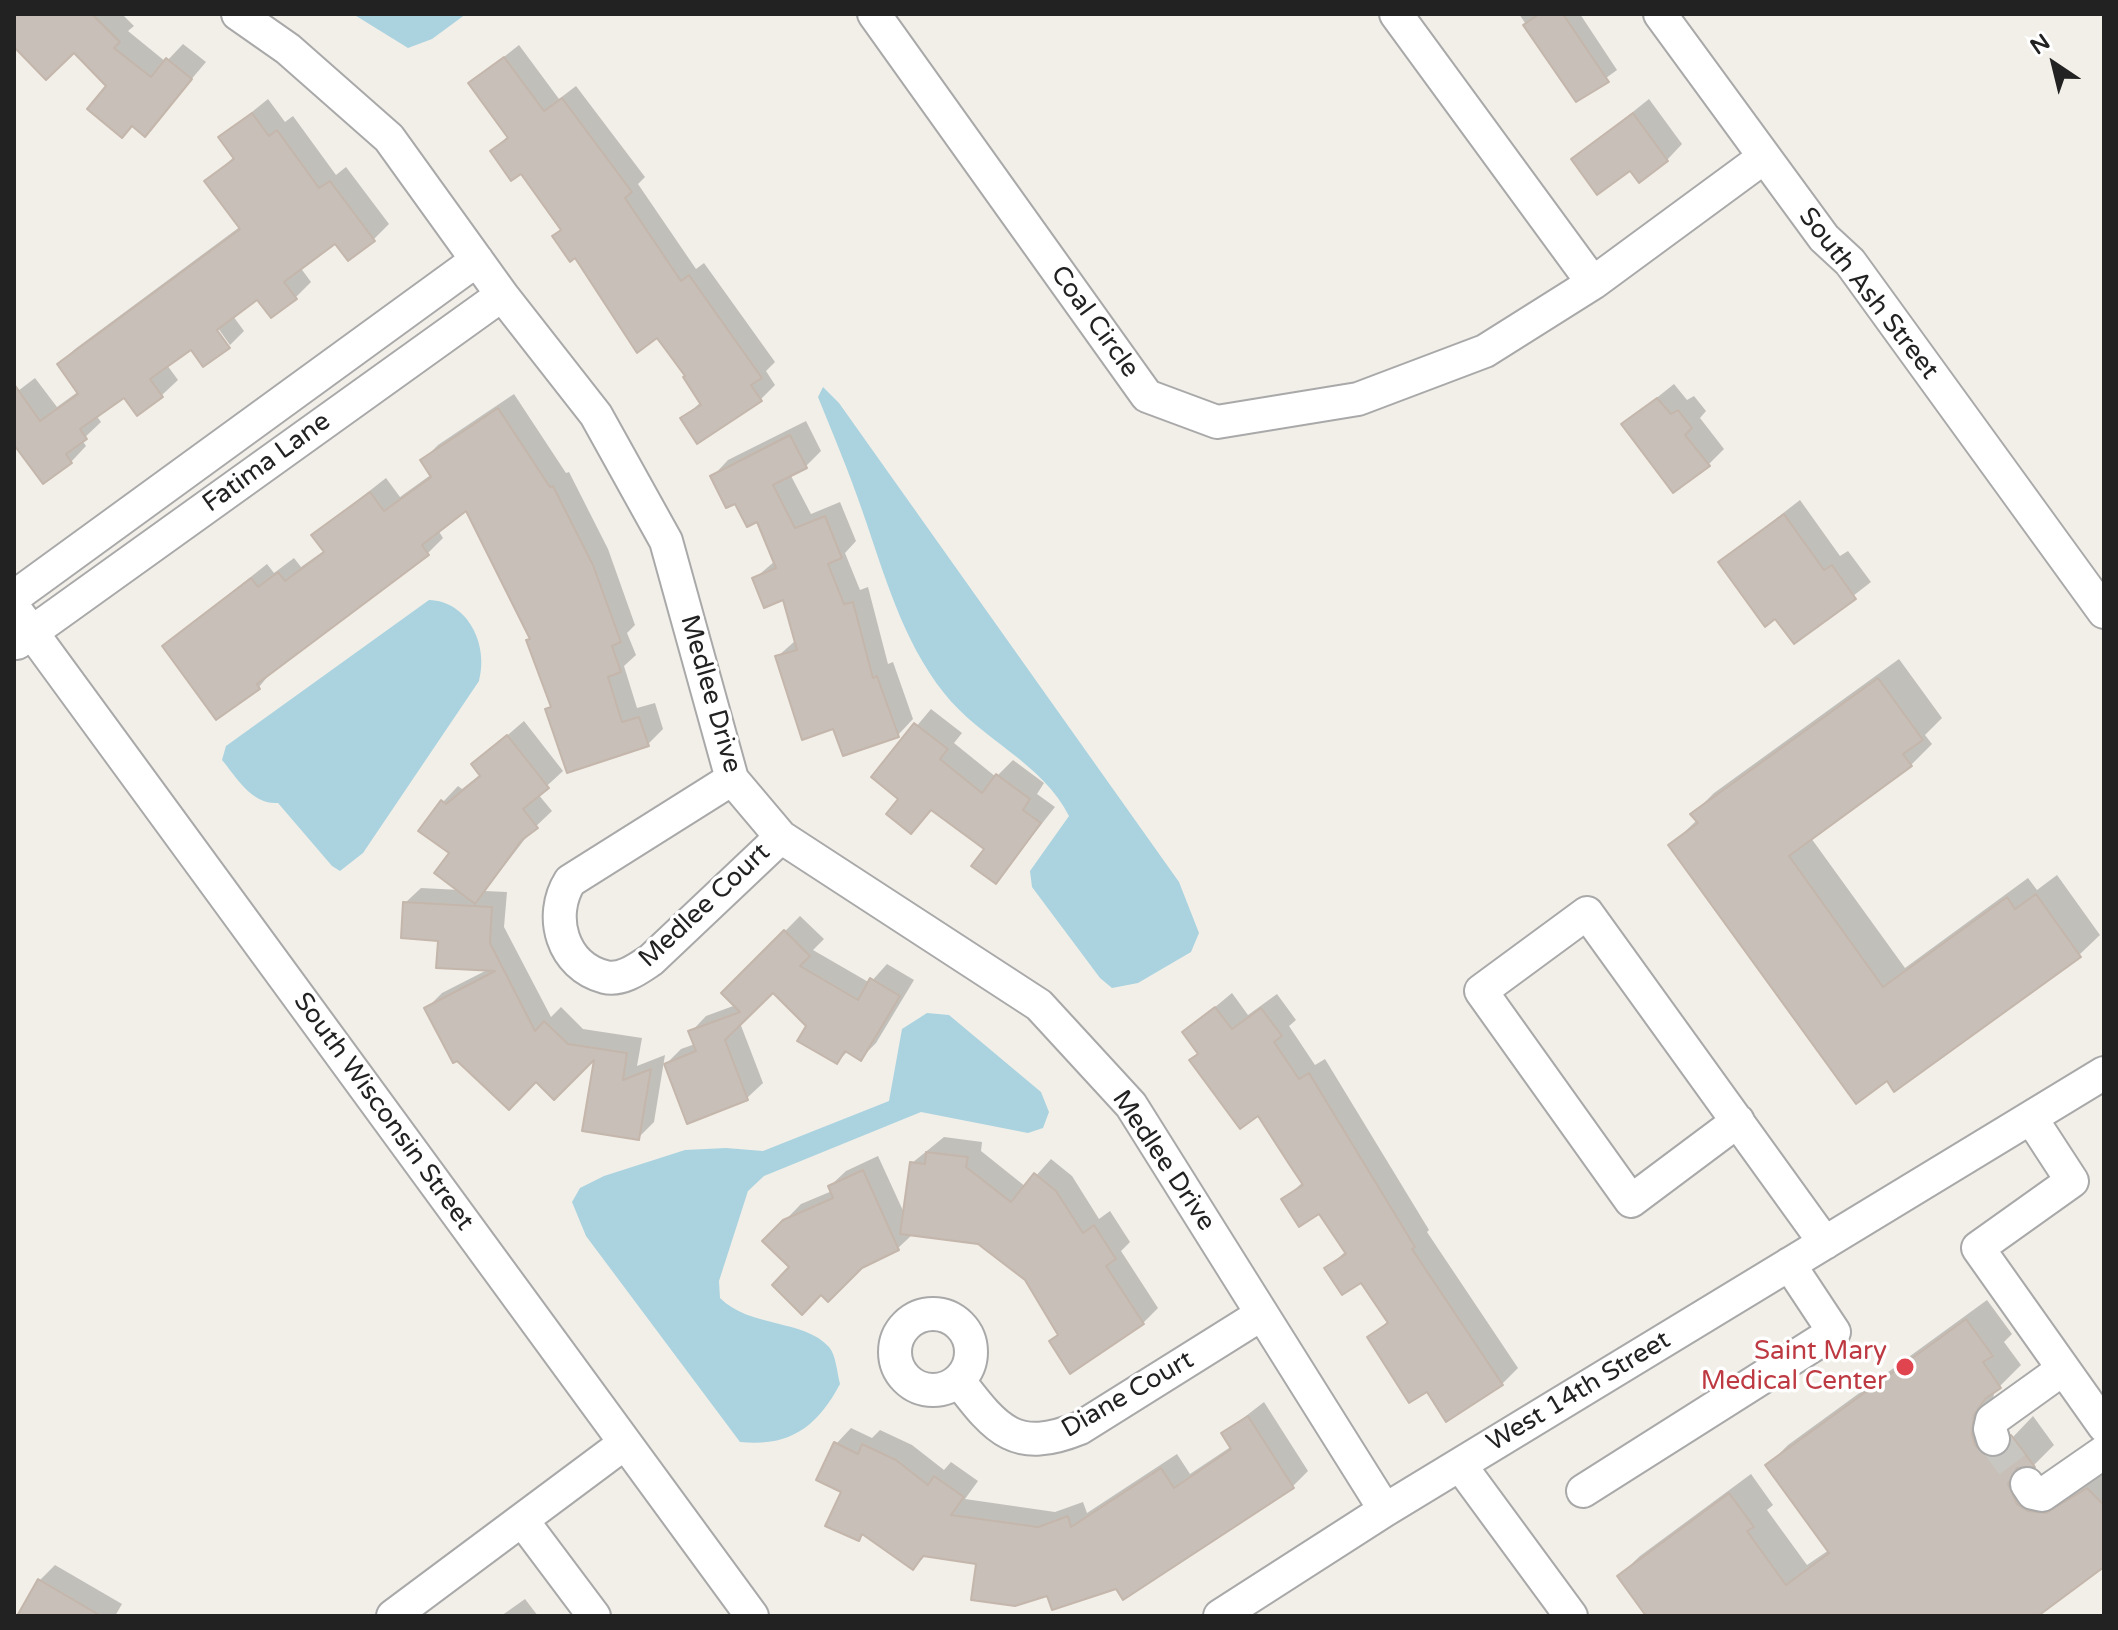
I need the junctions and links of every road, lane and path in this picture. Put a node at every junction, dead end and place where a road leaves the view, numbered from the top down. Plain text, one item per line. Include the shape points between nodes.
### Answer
1 (238, 14) edge
2 (874, 14) edge
3 (1396, 14) edge
4 (1660, 14) edge
5 (1763, 158) junction
6 (477, 260) junction
7 (1593, 283) junction
8 (502, 295) junction
9 (14, 597) edge
10 (2104, 612) edge
11 (20, 628) edge
12 (732, 779) junction
13 (781, 837) junction
14 (2104, 1073) edge
15 (2031, 1118) junction
16 (1738, 1121) junction
17 (1825, 1243) junction
18 (1789, 1264) junction
19 (1262, 1314) junction
20 (2063, 1369) junction
21 (959, 1381) dead end
22 (2104, 1426) edge
23 (1993, 1439) dead end
24 (625, 1443) junction
25 (2104, 1452) edge
26 (1460, 1465) junction
27 (2027, 1484) dead end
28 (1583, 1491) dead end
29 (1385, 1510) junction
30 (522, 1520) junction
31 (393, 1616) edge
32 (594, 1616) edge
33 (752, 1616) edge
34 (1220, 1616) edge
35 (1571, 1616) edge

1 - 6 street, Medlee Drive via 288,49 389,138
2 - 7 street, Coal Circle via 1147,396 1217,422 1358,399 1485,351
3 - 7 street
4 - 5 street, South Ash Street
5 - 7 street, Coal Circle
5 - 10 street, South Ash Street via 1824,238 1850,262
6 - 8 street, Medlee Drive
6 - 9 street, Fatima Lane
8 - 11 street, Fatima Lane
8 - 12 street, Medlee Drive via 596,415 666,541
11 - 24 street, South Wisconsin Street
12 - 13 street, Medlee Drive
12 - 13 street, Medlee Court via 570,881 557,919 566,945 582,965 607,978 631,973
13 - 19 street, Medlee Drive via 1039,1005 1131,1105
14 - 15 street, West 14th Street
15 - 17 street, West 14th Street
15 - 20 street via 2072,1181 1978,1248
16 - 16 street via 1587,913 1481,991 1631,1201
16 - 17 street
17 - 18 street, West 14th Street
18 - 26 street, West 14th Street
18 - 28 street via 1834,1332
19 - 21 street, Diane Court via 1080,1428 1051,1440 1016,1437 994,1424
19 - 29 street, Medlee Drive
20 - 22 street
20 - 23 street via 1992,1420
24 - 30 street
24 - 33 street, South Wisconsin Street
25 - 27 street via 2042,1495
26 - 29 street, West 14th Street
26 - 35 street
29 - 34 street, West 14th Street
30 - 31 street
30 - 32 street

